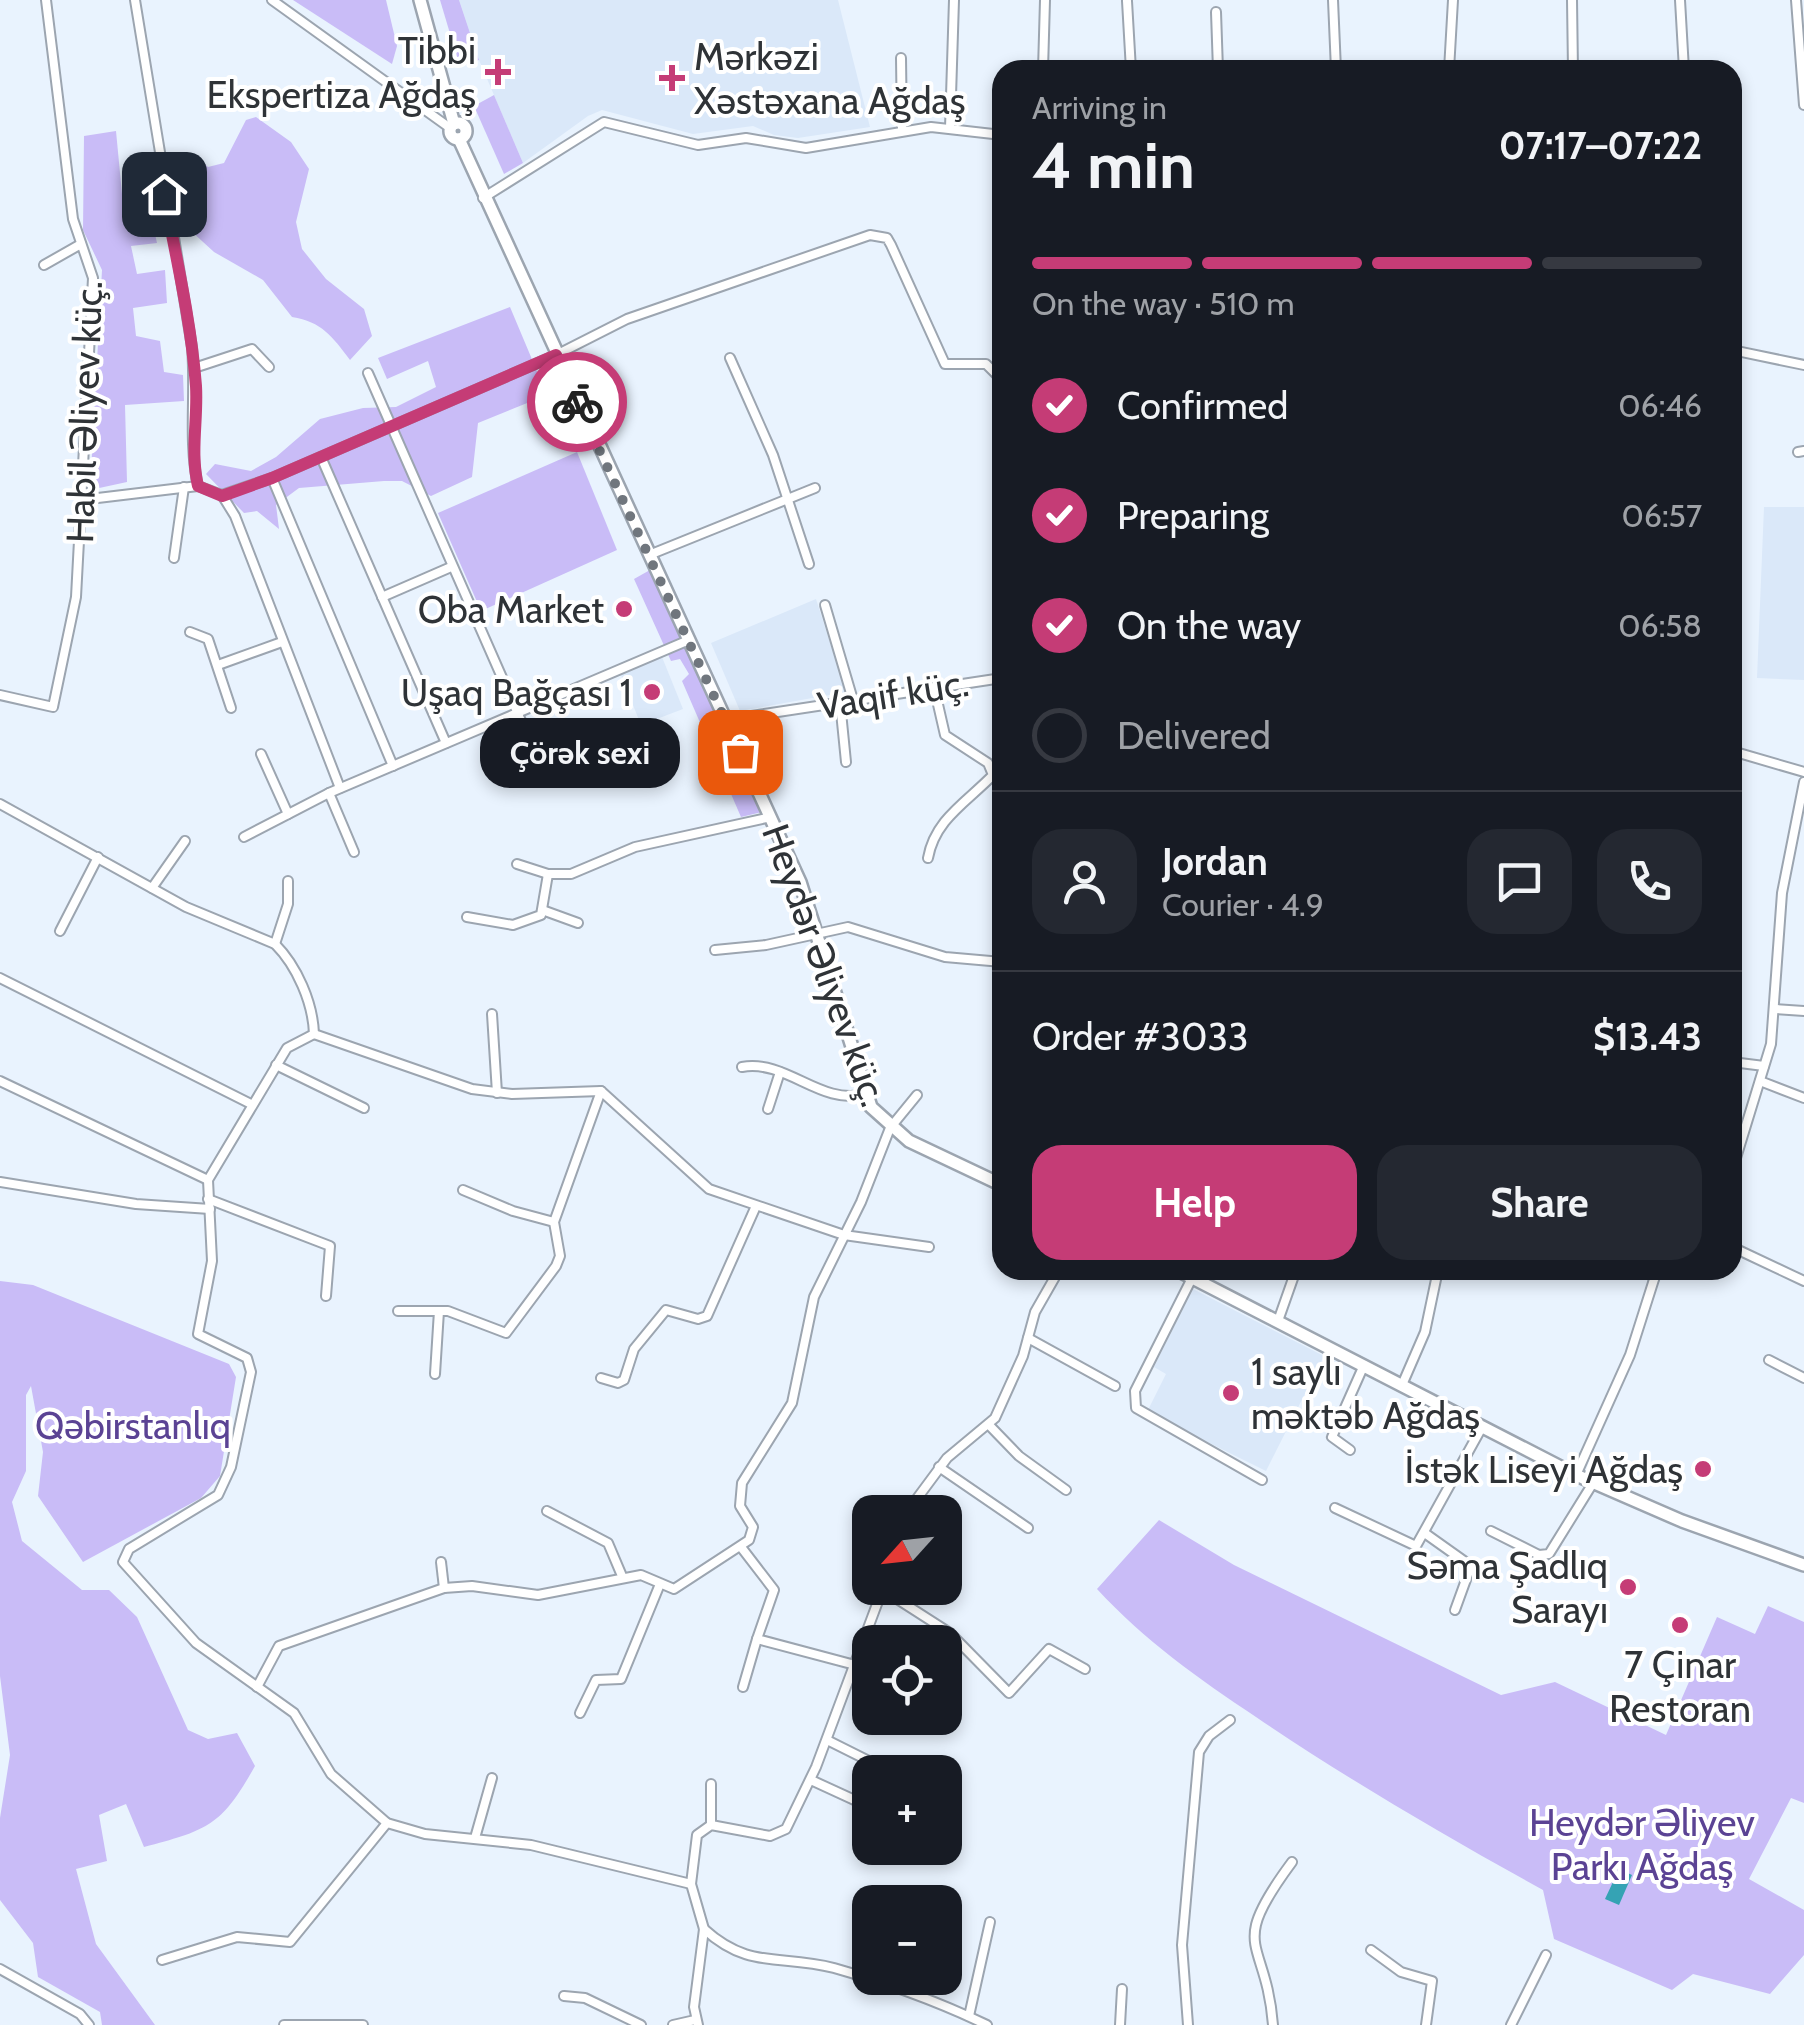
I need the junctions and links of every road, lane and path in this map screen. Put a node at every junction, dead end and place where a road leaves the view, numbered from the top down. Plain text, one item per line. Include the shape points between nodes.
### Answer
1 (46, 0) edge
2 (135, 0) edge
3 (272, 0) edge
4 (420, 0) edge
5 (954, 0) edge
6 (1044, 0) edge
7 (1333, 0) edge
8 (1453, 0) edge
9 (1572, 0) edge
10 (1680, 0) edge
11 (1796, 0) edge
12 (1127, 1) edge
13 (1216, 12) dead end
14 (901, 58) dead end
15 (1043, 60) edge
16 (1130, 60) edge
17 (1218, 60) edge
18 (1336, 60) edge
19 (1450, 60) edge
20 (1574, 60) edge
21 (1683, 60) edge
22 (1804, 105) edge
23 (452, 126) junction
24 (950, 128) junction
25 (902, 131) junction
26 (992, 134) edge
27 (483, 198) junction
28 (81, 244) junction
29 (44, 264) dead end
30 (1742, 352) edge
31 (556, 355) junction
32 (730, 358) dead end
33 (1804, 365) edge
34 (269, 367) dead end
35 (194, 368) junction
36 (992, 370) edge
37 (368, 373) dead end
38 (392, 426) junction
39 (321, 457) junction
40 (272, 478) junction
41 (198, 486) junction
42 (184, 488) junction
43 (816, 488) dead end
44 (222, 496) junction
45 (788, 496) junction
46 (81, 500) junction
47 (649, 555) junction
48 (174, 558) dead end
49 (809, 564) dead end
50 (451, 567) junction
51 (382, 597) junction
52 (826, 605) dead end
53 (190, 632) dead end
54 (688, 640) junction
55 (282, 642) junction
56 (218, 664) junction
57 (992, 679) edge
58 (934, 686) junction
59 (0, 695) edge
60 (853, 700) junction
61 (840, 702) junction
62 (231, 708) dead end
63 (518, 712) junction
64 (725, 720) junction
65 (446, 743) junction
66 (533, 748) dead end
67 (262, 754) dead end
68 (1742, 754) edge
69 (846, 762) dead end
70 (393, 766) junction
71 (1804, 772) edge
72 (992, 773) edge
73 (992, 776) edge
74 (1804, 782) edge
75 (340, 788) junction
76 (329, 792) junction
77 (0, 804) edge
78 (288, 814) junction
79 (771, 817) junction
80 (244, 837) dead end
81 (185, 841) dead end
82 (354, 852) dead end
83 (98, 858) junction
84 (928, 858) dead end
85 (517, 864) dead end
86 (548, 874) junction
87 (288, 881) dead end
88 (152, 888) junction
89 (545, 911) junction
90 (468, 918) dead end
91 (578, 923) dead end
92 (60, 931) dead end
93 (818, 932) junction
94 (275, 944) junction
95 (715, 950) dead end
96 (992, 961) edge
97 (0, 978) edge
98 (1775, 1009) junction
99 (1804, 1011) edge
100 (492, 1014) dead end
101 (314, 1034) junction
102 (1742, 1063) edge
103 (276, 1066) junction
104 (1764, 1066) junction
105 (742, 1067) dead end
106 (780, 1072) junction
107 (0, 1081) edge
108 (1760, 1081) junction
109 (601, 1091) junction
110 (497, 1093) junction
111 (865, 1094) junction
112 (917, 1095) dead end
113 (1804, 1098) edge
114 (251, 1104) junction
115 (364, 1108) dead end
116 (768, 1108) dead end
117 (890, 1128) junction
118 (1742, 1128) edge
119 (208, 1180) junction
120 (992, 1181) edge
121 (0, 1182) edge
122 (463, 1190) dead end
123 (209, 1204) junction
124 (756, 1206) junction
125 (554, 1222) junction
126 (844, 1235) junction
127 (930, 1248) dead end
128 (1742, 1251) edge
129 (1054, 1280) edge
130 (1180, 1280) edge
131 (1197, 1280) edge
132 (1293, 1280) edge
133 (1436, 1280) edge
134 (1654, 1280) edge
135 (1804, 1282) edge
136 (326, 1296) dead end
137 (398, 1311) dead end
138 (439, 1312) junction
139 (1278, 1322) junction
140 (1028, 1338) junction
141 (1768, 1360) dead end
142 (1364, 1365) junction
143 (435, 1374) dead end
144 (601, 1378) dead end
145 (1804, 1378) edge
146 (1402, 1385) junction
147 (1115, 1386) dead end
148 (989, 1425) junction
149 (1482, 1427) junction
150 (1350, 1450) dead end
151 (940, 1466) junction
152 (1576, 1475) junction
153 (1262, 1480) dead end
154 (1593, 1483) junction
155 (1066, 1490) dead end
156 (919, 1495) edge
157 (1335, 1508) dead end
158 (546, 1510) dead end
159 (1028, 1528) dead end
160 (1490, 1531) dead end
161 (1426, 1534) junction
162 (741, 1546) junction
163 (441, 1562) dead end
164 (1804, 1565) edge
165 (622, 1576) junction
166 (660, 1584) junction
167 (444, 1588) junction
168 (907, 1605) edge
169 (1455, 1610) dead end
170 (757, 1638) junction
171 (852, 1664) edge
172 (1085, 1669) dead end
173 (852, 1673) edge
174 (743, 1686) dead end
175 (258, 1687) junction
176 (580, 1713) dead end
177 (1230, 1720) dead end
178 (827, 1740) junction
179 (857, 1755) edge
180 (492, 1778) dead end
181 (811, 1780) junction
182 (711, 1784) dead end
183 (852, 1799) edge
184 (386, 1824) junction
185 (711, 1825) junction
186 (475, 1838) junction
187 (1292, 1862) dead end
188 (692, 1884) junction
189 (990, 1922) dead end
190 (704, 1929) junction
191 (1371, 1950) dead end
192 (1546, 1955) dead end
193 (162, 1960) dead end
194 (0, 1969) edge
195 (852, 1973) edge
196 (1122, 1989) dead end
197 (918, 1995) edge
198 (564, 1996) dead end
199 (969, 2016) junction
200 (697, 2022) edge
201 (89, 2025) edge
202 (284, 2025) edge
203 (363, 2025) edge
204 (640, 2025) edge
205 (673, 2025) edge
206 (987, 2025) edge
207 (1120, 2025) edge
208 (1188, 2025) edge
209 (1274, 2025) edge
210 (1426, 2025) edge
211 (1510, 2025) edge

1 - 28 street, Habil Əliyev küç.
2 - 35 street
3 - 23 street
4 - 23 main road
5 - 24 street
6 - 15 street
7 - 18 street
8 - 19 street
9 - 20 street
10 - 21 street
11 - 22 street
12 - 16 street
13 - 17 street
14 - 25 street
23 - 27 main road, Heydər Əliyev küç. via 450,135 459,139
24 - 25 street
24 - 26 street
25 - 27 street via 806,148 746,138 698,145 604,122
27 - 31 main road, Heydər Əliyev küç.
28 - 29 street
28 - 46 street, Habil Əliyev küç. via 93,278
30 - 33 street
31 - 36 street via 684,296 880,235 891,245 945,364 986,364
31 - 38 street
31 - 47 main road, Heydər Əliyev küç.
32 - 45 street
34 - 35 street via 252,348
35 - 41 street
37 - 38 street
38 - 39 street
38 - 50 street
39 - 40 street
39 - 51 street
40 - 44 street
40 - 70 street
41 - 42 street
41 - 44 street
42 - 46 street
42 - 48 street
43 - 45 street
44 - 55 street
45 - 47 street
45 - 49 street
46 - 59 street, Habil Əliyev küç. via 76,597 53,707
47 - 54 main road, Heydər Əliyev küç.
50 - 51 street
50 - 63 street
51 - 65 street
52 - 60 street
53 - 56 street via 208,639
54 - 63 street
54 - 64 main road, Heydər Əliyev küç.
55 - 56 street
55 - 75 street
56 - 62 street
57 - 58 street, Vaqif küç.
58 - 60 street, Vaqif küç.
58 - 72 street via 945,735
60 - 61 street, Vaqif küç.
61 - 64 street, Vaqif küç.
61 - 69 street
63 - 65 street
63 - 66 street
64 - 79 main road, Heydər Əliyev küç.
65 - 70 street
67 - 78 street
68 - 71 street
70 - 75 street
73 - 84 street via 948,815
74 - 98 street via 1782,892
75 - 76 street
76 - 78 street
76 - 82 street
77 - 83 street
78 - 80 street
79 - 86 street via 635,847 571,874
79 - 93 main road, Heydər Əliyev küç.
81 - 88 street
83 - 88 street
83 - 92 street
85 - 86 street
86 - 89 street
87 - 94 street
88 - 94 street
89 - 90 street via 513,924
89 - 91 street
93 - 95 street
93 - 96 street via 848,926 926,953
93 - 111 main road, Heydər Əliyev küç.
94 - 101 street via 308,1001
97 - 114 street
98 - 99 street
98 - 104 street
100 - 110 street
101 - 103 street via 296,1040
101 - 110 street
102 - 104 street
103 - 114 street
103 - 115 street
104 - 108 street
105 - 106 street
106 - 111 street via 832,1095
106 - 116 street
107 - 119 street
108 - 113 street
108 - 118 street
109 - 110 street
109 - 124 street via 694,1180
109 - 125 street
111 - 117 main road, Heydər Əliyev küç.
112 - 117 street
114 - 119 street
117 - 120 main road, Heydər Əliyev küç.
117 - 126 street
119 - 123 street
121 - 123 street via 136,1204
122 - 125 street
123 - 136 street via 330,1246
123 - 175 street via 212,1260 198,1334 246,1358 251,1372 231,1468 210,1502 128,1549 123,1562 196,1644
124 - 126 street
124 - 144 street via 707,1316 666,1310 634,1349 624,1380
125 - 138 street via 556,1266 511,1328 496,1333 462,1315
126 - 127 street
126 - 162 street via 814,1297 792,1404 742,1483 740,1506 754,1527
128 - 135 street
129 - 140 street
130 - 153 street via 1135,1391 1136,1408
131 - 139 main road
132 - 139 street
133 - 146 street via 1425,1332
134 - 152 street via 1630,1355
137 - 138 street
138 - 143 street
139 - 142 main road
140 - 147 street
140 - 148 street
141 - 145 street
142 - 146 main road
142 - 150 street via 1332,1437
146 - 149 main road
148 - 151 street
148 - 155 street
149 - 152 main road
149 - 161 street
151 - 156 street
151 - 159 street
152 - 154 main road
154 - 160 street via 1549,1554
154 - 164 main road
157 - 161 street via 1409,1545
158 - 165 street via 608,1544
161 - 169 street via 1471,1566
162 - 166 street via 680,1587
162 - 170 street via 774,1590
163 - 167 street
165 - 166 street via 649,1576
165 - 167 street via 538,1595
166 - 176 street via 621,1679 596,1680
167 - 175 street via 279,1646
168 - 172 street via 950,1633 1009,1693 1048,1649
170 - 171 street
170 - 174 street
173 - 178 street
175 - 184 street via 294,1714 331,1774
177 - 208 street via 1199,1752 1182,1945
178 - 179 street
178 - 181 street
180 - 186 street
181 - 183 street
181 - 185 street via 782,1834
182 - 185 street
184 - 186 street
184 - 193 street via 290,1942 238,1937
185 - 188 street via 697,1835
186 - 188 street
187 - 209 street via 1254,1928 1252,1947
188 - 190 street
189 - 199 street
190 - 195 street via 745,1957
190 - 200 street
191 - 210 street via 1401,1972 1432,1981
192 - 211 street
194 - 201 street
196 - 207 street
197 - 199 street
198 - 204 street via 585,1998
199 - 206 street
200 - 205 street
202 - 203 street

